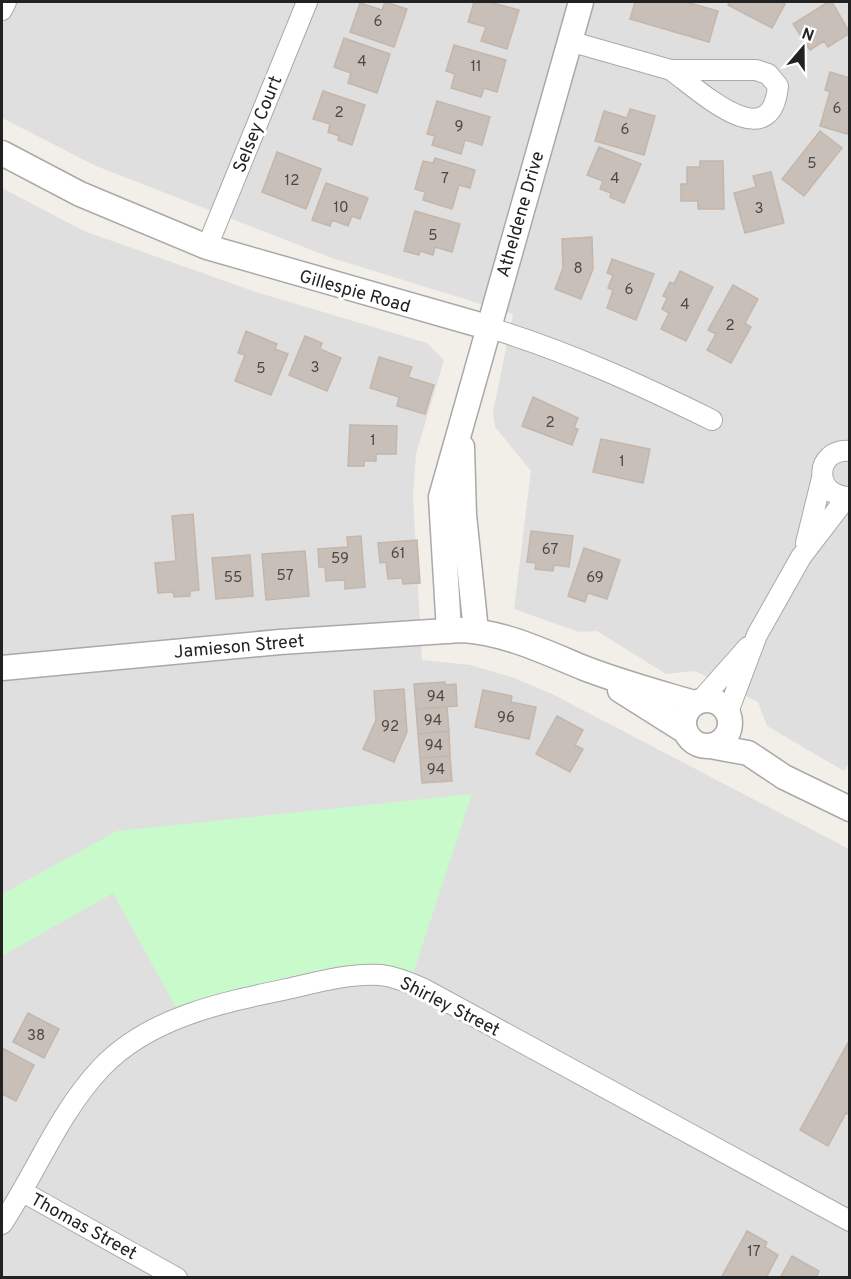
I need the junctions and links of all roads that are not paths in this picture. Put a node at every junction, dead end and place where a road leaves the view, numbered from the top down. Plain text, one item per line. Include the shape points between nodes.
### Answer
1 (6, 2) edge
2 (307, 2) edge
3 (581, 2) edge
4 (2, 10) edge
5 (569, 41) junction
6 (670, 70) junction
7 (2, 153) edge
8 (207, 247) junction
9 (487, 327) junction
10 (712, 420) dead end
11 (462, 426) junction
12 (847, 449) edge
13 (822, 478) junction
14 (848, 497) edge
15 (801, 556) junction
16 (449, 631) junction
17 (476, 631) junction
18 (757, 635) junction
19 (2, 668) edge
20 (585, 669) junction
21 (698, 702) junction
22 (730, 717) junction
23 (685, 731) junction
24 (710, 746) junction
25 (808, 787) junction
26 (849, 809) edge
27 (23, 1192) junction
28 (849, 1221) edge
29 (2, 1224) edge
30 (177, 1278) edge

1 - 4 street
2 - 8 street, Selsey Court
3 - 5 street, Atheldene Drive
5 - 6 street
5 - 9 street, Atheldene Drive
6 - 6 street via 756,70 768,74 778,86 776,101 767,114 753,120 735,116
7 - 8 street, Gillespie Road via 80,194
8 - 9 street, Gillespie Road
9 - 10 street, Gillespie Road via 625,377
9 - 11 street, Atheldene Drive
11 - 16 street, Atheldene Drive via 441,497
11 - 17 street, Atheldene Drive via 464,514
12 - 13 street via 829,457
13 - 14 street via 831,493
13 - 15 street
14 - 15 street
15 - 18 street
16 - 17 street, Jamieson Street
16 - 19 street, Jamieson Street
17 - 20 street, Jamieson Street via 514,641
18 - 21 street
18 - 22 street
20 - 21 street
20 - 23 street
21 - 22 street via 717,701
21 - 23 street via 685,716
22 - 24 street via 724,739
22 - 25 street
23 - 24 street via 695,742
24 - 25 street via 748,753 784,777
25 - 26 street
27 - 28 street, Shirley Street via 81,1092 124,1048 153,1030 222,1003 341,977 381,975 424,989
27 - 29 street, Shirley Street
27 - 30 street, Thomas Street

